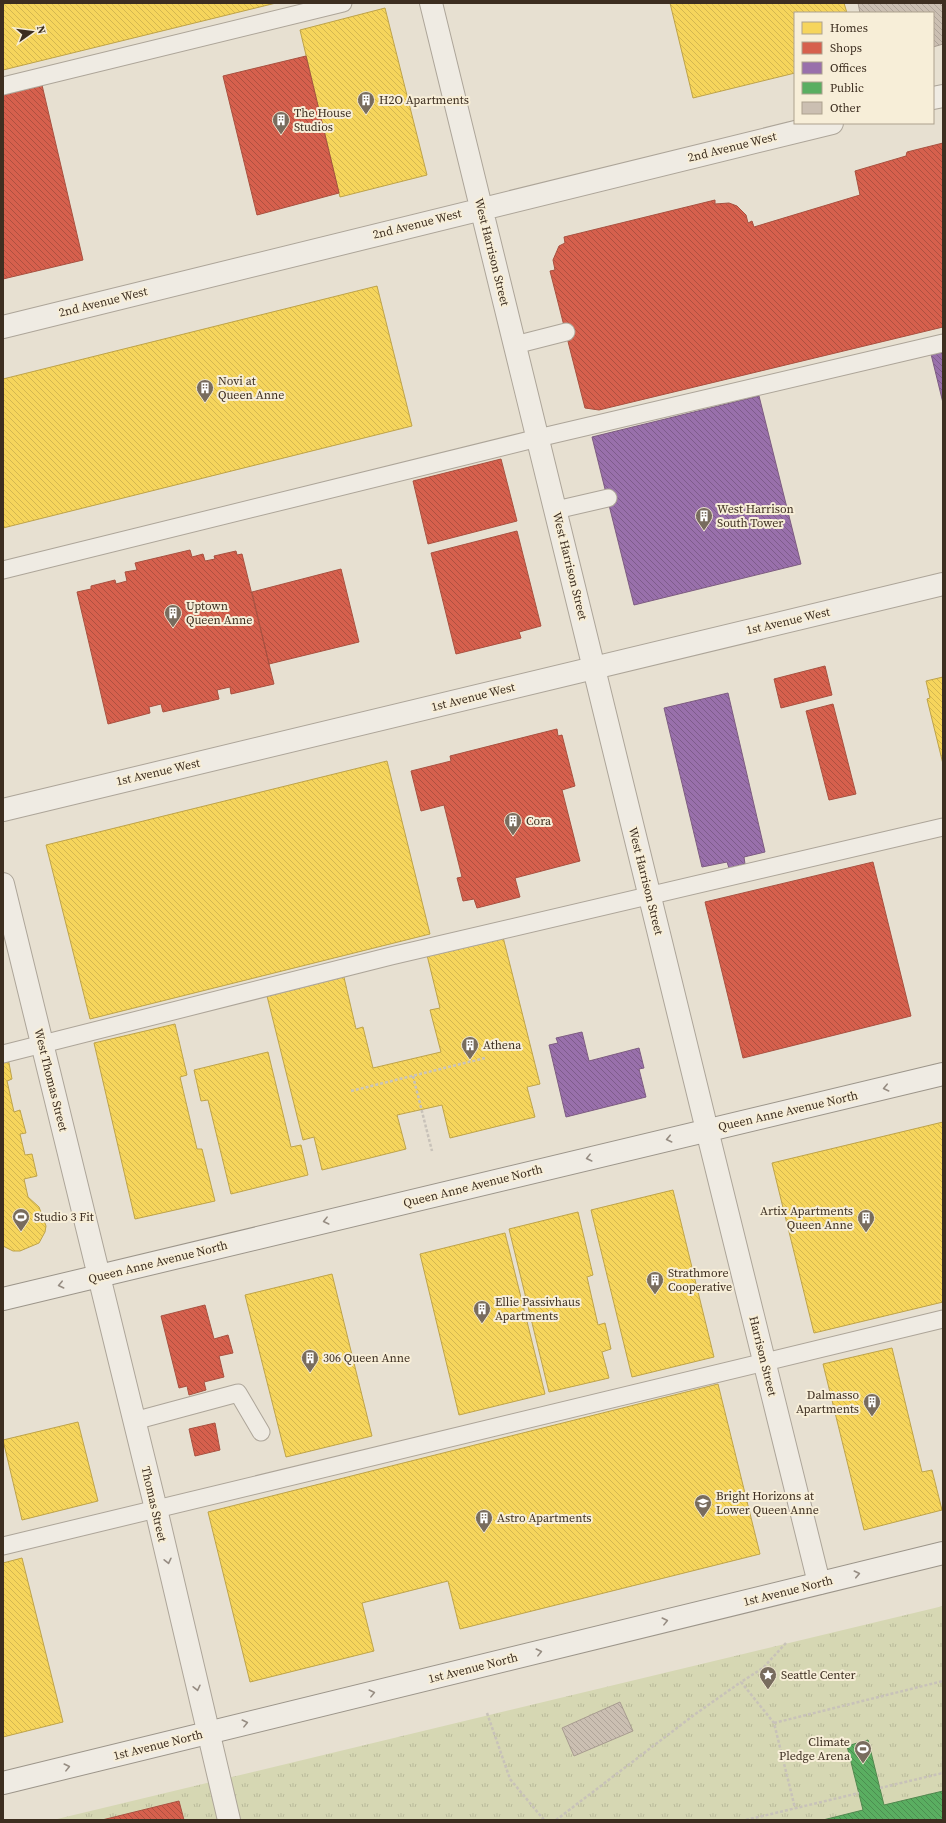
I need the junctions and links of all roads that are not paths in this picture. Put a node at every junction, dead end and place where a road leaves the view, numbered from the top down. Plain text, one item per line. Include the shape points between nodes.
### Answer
1 (342, 3) edge
2 (432, 3) edge
3 (3, 86) edge
4 (828, 124) edge
5 (481, 208) junction
6 (3, 327) edge
7 (566, 332) dead end
8 (943, 342) edge
9 (514, 344) junction
10 (538, 438) junction
11 (608, 498) dead end
12 (556, 510) junction
13 (3, 570) edge
14 (943, 584) edge
15 (594, 666) junction
16 (3, 810) edge
17 (943, 827) edge
18 (3, 884) edge
19 (650, 895) junction
20 (42, 1044) junction
21 (3, 1054) edge
22 (943, 1074) edge
23 (707, 1130) junction
24 (99, 1276) junction
25 (3, 1299) edge
26 (943, 1319) edge
27 (764, 1362) junction
28 (134, 1421) junction
29 (261, 1432) dead end
30 (156, 1509) junction
31 (3, 1546) edge
32 (943, 1553) edge
33 (819, 1583) junction
34 (207, 1733) junction
35 (3, 1783) edge
36 (229, 1820) edge

1 - 3 lane
2 - 5 street, West Harrison Street
4 - 5 street, 2nd Avenue West
5 - 6 street, 2nd Avenue West
5 - 9 street, West Harrison Street
7 - 9 lane
8 - 10 lane
9 - 10 street, West Harrison Street
10 - 12 street, West Harrison Street
10 - 13 lane
11 - 12 lane
12 - 15 street, West Harrison Street
14 - 15 street, 1st Avenue West
15 - 16 street, 1st Avenue West via 420,711
15 - 19 street, West Harrison Street
17 - 19 lane
18 - 20 street, West Thomas Street
19 - 20 lane via 391,956
19 - 23 street, West Harrison Street
20 - 21 lane
20 - 24 street, West Thomas Street
22 -> 23 street, Queen Anne Avenue North
23 -> 24 street, Queen Anne Avenue North
23 - 27 street, Harrison Street
24 -> 25 street, Queen Anne Avenue North
24 - 28 street, Thomas Street
26 - 27 lane
27 - 30 lane via 651,1395 265,1490
27 - 33 street, Harrison Street
28 - 29 lane via 238,1393
28 - 30 street, Thomas Street
30 - 31 lane
30 -> 34 street, Thomas Street
33 -> 32 street, 1st Avenue North
34 -> 33 street, 1st Avenue North
35 -> 34 street, 1st Avenue North
34 - 36 street, Thomas Street

